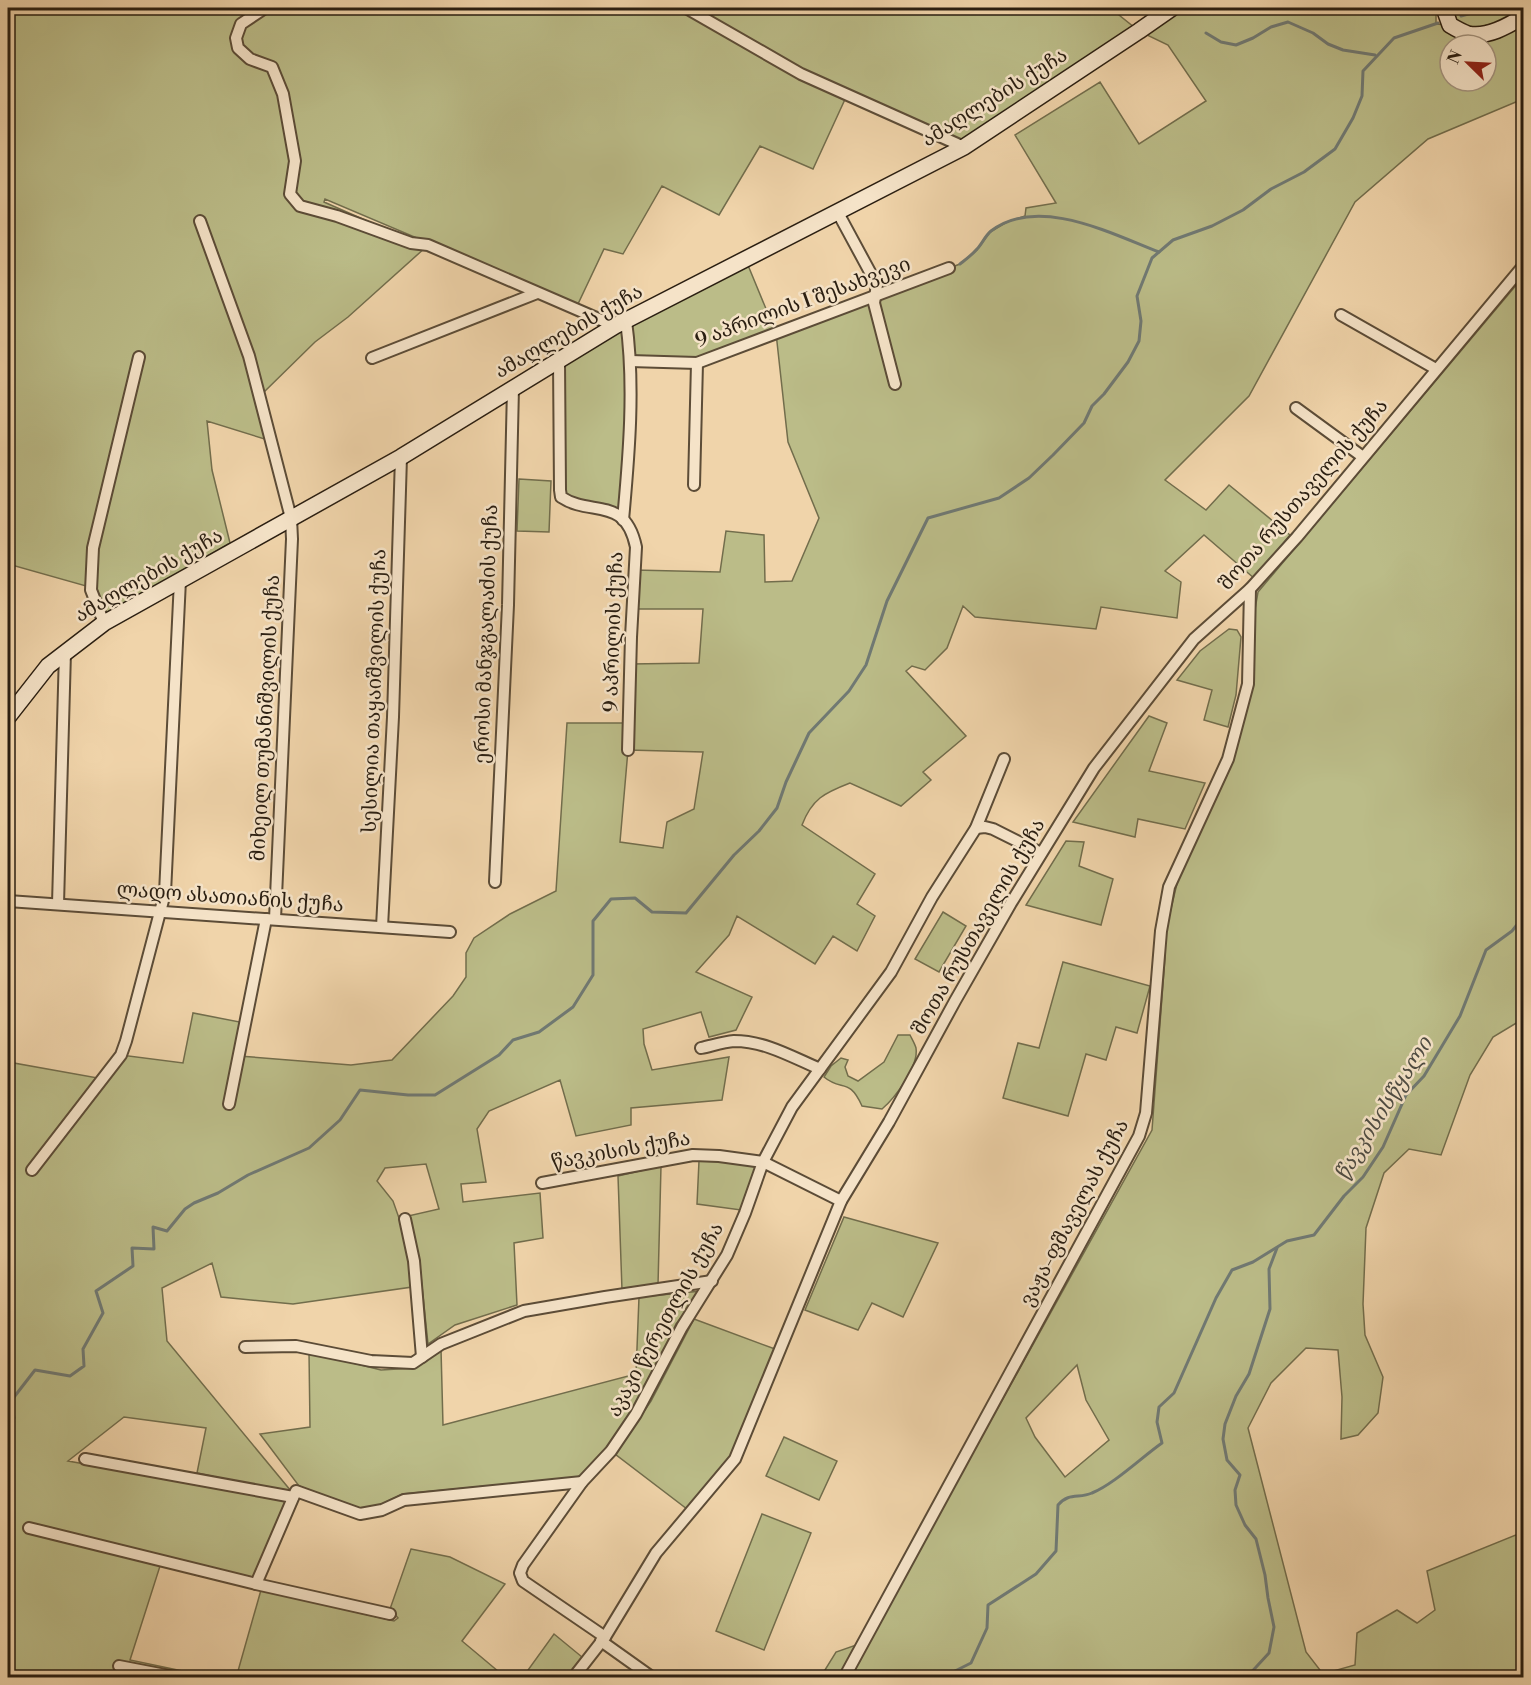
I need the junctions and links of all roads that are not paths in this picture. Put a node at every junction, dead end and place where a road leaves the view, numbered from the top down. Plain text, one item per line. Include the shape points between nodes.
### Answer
1 (265, 8) edge
2 (686, 8) edge
3 (1172, 8) edge
4 (1444, 8) edge
5 (1524, 16) edge
6 (964, 147) junction
7 (837, 211) junction
8 (200, 221) dead end
9 (1524, 265) edge
10 (949, 268) dead end
11 (537, 293) junction
12 (875, 296) junction
13 (1341, 315) dead end
14 (621, 323) junction
15 (139, 357) dead end
16 (372, 358) dead end
17 (559, 361) junction
18 (630, 361) junction
19 (697, 363) junction
20 (1436, 369) junction
21 (895, 384) dead end
22 (513, 388) junction
23 (1296, 408) dead end
24 (401, 457) junction
25 (1363, 457) junction
26 (694, 485) dead end
27 (291, 519) junction
28 (623, 519) junction
29 (180, 580) junction
30 (1250, 589) junction
31 (104, 623) junction
32 (65, 652) junction
33 (8, 717) edge
34 (628, 750) dead end
35 (1004, 759) dead end
36 (975, 828) junction
37 (1041, 853) junction
38 (495, 882) dead end
39 (8, 901) edge
40 (58, 904) junction
41 (159, 911) junction
42 (270, 919) junction
43 (382, 927) junction
44 (450, 932) dead end
45 (701, 1048) dead end
46 (820, 1069) junction
47 (229, 1104) dead end
48 (764, 1162) junction
49 (32, 1170) dead end
50 (542, 1184) dead end
51 (841, 1201) junction
52 (405, 1220) dead end
53 (712, 1281) junction
54 (245, 1347) dead end
55 (422, 1357) junction
56 (86, 1459) dead end
57 (582, 1482) junction
58 (293, 1497) junction
59 (29, 1528) dead end
60 (256, 1584) junction
61 (390, 1614) dead end
62 (603, 1639) junction
63 (118, 1666) dead end
64 (181, 1677) edge
65 (573, 1677) edge
66 (653, 1677) edge
67 (844, 1677) edge

1 - 11 street via 241,24 236,38 238,48 250,58 272,67 283,94 295,161 290,194 300,206 411,243 428,244
2 - 6 street via 801,74
3 - 6 street, ამაღლების ქუჩა
4 - 5 street via 1450,25 1468,34 1503,28
6 - 7 street, ამაღლების ქუჩა
7 - 12 street via 877,285
7 - 14 street, ამაღლების ქუჩა
8 - 27 street, მიხეილ თუმანიშვილის ქუჩა via 249,356
9 - 20 street, შოთა რუსთაველის ქუჩა
10 - 12 street, 9 აპრილის I შესახვევი
11 - 14 street
11 - 16 street
12 - 19 street, 9 აპრილის I შესახვევი
12 - 21 street
13 - 20 street
14 - 17 street, ამაღლების ქუჩა
14 - 18 street
15 - 31 street via 93,548 91,590
17 - 22 street, ამაღლების ქუჩა
17 - 28 street via 561,496 611,510
18 - 19 street, 9 აპრილის I შესახვევი
18 - 28 street
19 - 26 street
20 - 25 street, შოთა რუსთაველის ქუჩა
22 - 24 street, ამაღლების ქუჩა
22 - 38 street, ეროსი მანჯგალაძის ქუჩა
23 - 25 street
24 - 27 street, ამაღლების ქუჩა
24 - 43 street, სესილია თაყაიშვილის ქუჩა via 394,705
25 - 30 street, შოთა რუსთაველის ქუჩა
27 - 29 street, ამაღლების ქუჩა
27 - 42 street, მიხეილ თუმანიშვილის ქუჩა
28 - 34 street, 9 აპრილის ქუჩა via 636,546
29 - 31 street, ამაღლების ქუჩა
29 - 41 street via 165,893
30 - 37 street, შოთა რუსთაველის ქუჩა via 1179,657 1094,768
30 - 67 street, ვაჟა-ფშაველას ქუჩა via 1248,684 1228,759 1169,887 1161,931 1147,1102 1139,1136
31 - 32 street, ამაღლების ქუჩა
32 - 33 street, ამაღლების ქუჩა via 48,666
32 - 40 street
35 - 36 street, აკაკი წერეთლის ქუჩა
36 - 37 street via 993,830
36 - 46 street, აკაკი წერეთლის ქუჩა via 891,972
37 - 51 street, შოთა რუსთაველის ქუჩა
39 - 40 street, ლადო ასათიანის ქუჩა
40 - 41 street, ლადო ასათიანის ქუჩა
41 - 42 street, ლადო ასათიანის ქუჩა
41 - 49 street via 121,1055
42 - 43 street, ლადო ასათიანის ქუჩა
42 - 47 street, მიხეილ თუმანიშვილის ქუჩა
43 - 44 street, ლადო ასათიანის ქუჩა
45 - 46 street via 731,1041 753,1042
46 - 48 street, აკაკი წერეთლის ქუჩა via 792,1107
48 - 50 street, წავკისის ქუჩა via 693,1155
48 - 51 street, წავკისის ქუჩა
48 - 53 street, აკაკი წერეთლის ქუჩა via 736,1234
51 - 62 street, შოთა რუსთაველის ქუჩა via 735,1459 656,1553
52 - 55 street via 414,1261
53 - 55 street via 524,1311 441,1344
53 - 57 street, აკაკი წერეთლის ქუჩა via 682,1327 636,1414 611,1451
54 - 55 street via 296,1346 371,1361 413,1364
56 - 58 street
57 - 58 street via 404,1500 360,1514 296,1491
57 - 62 street, აკაკი წერეთლის ქუჩა via 520,1573 523,1581
58 - 60 street
59 - 60 street
60 - 61 street
62 - 65 street, შოთა რუსთაველის ქუჩა
62 - 66 street, აკაკი წერეთლის ქუჩა
63 - 64 street

